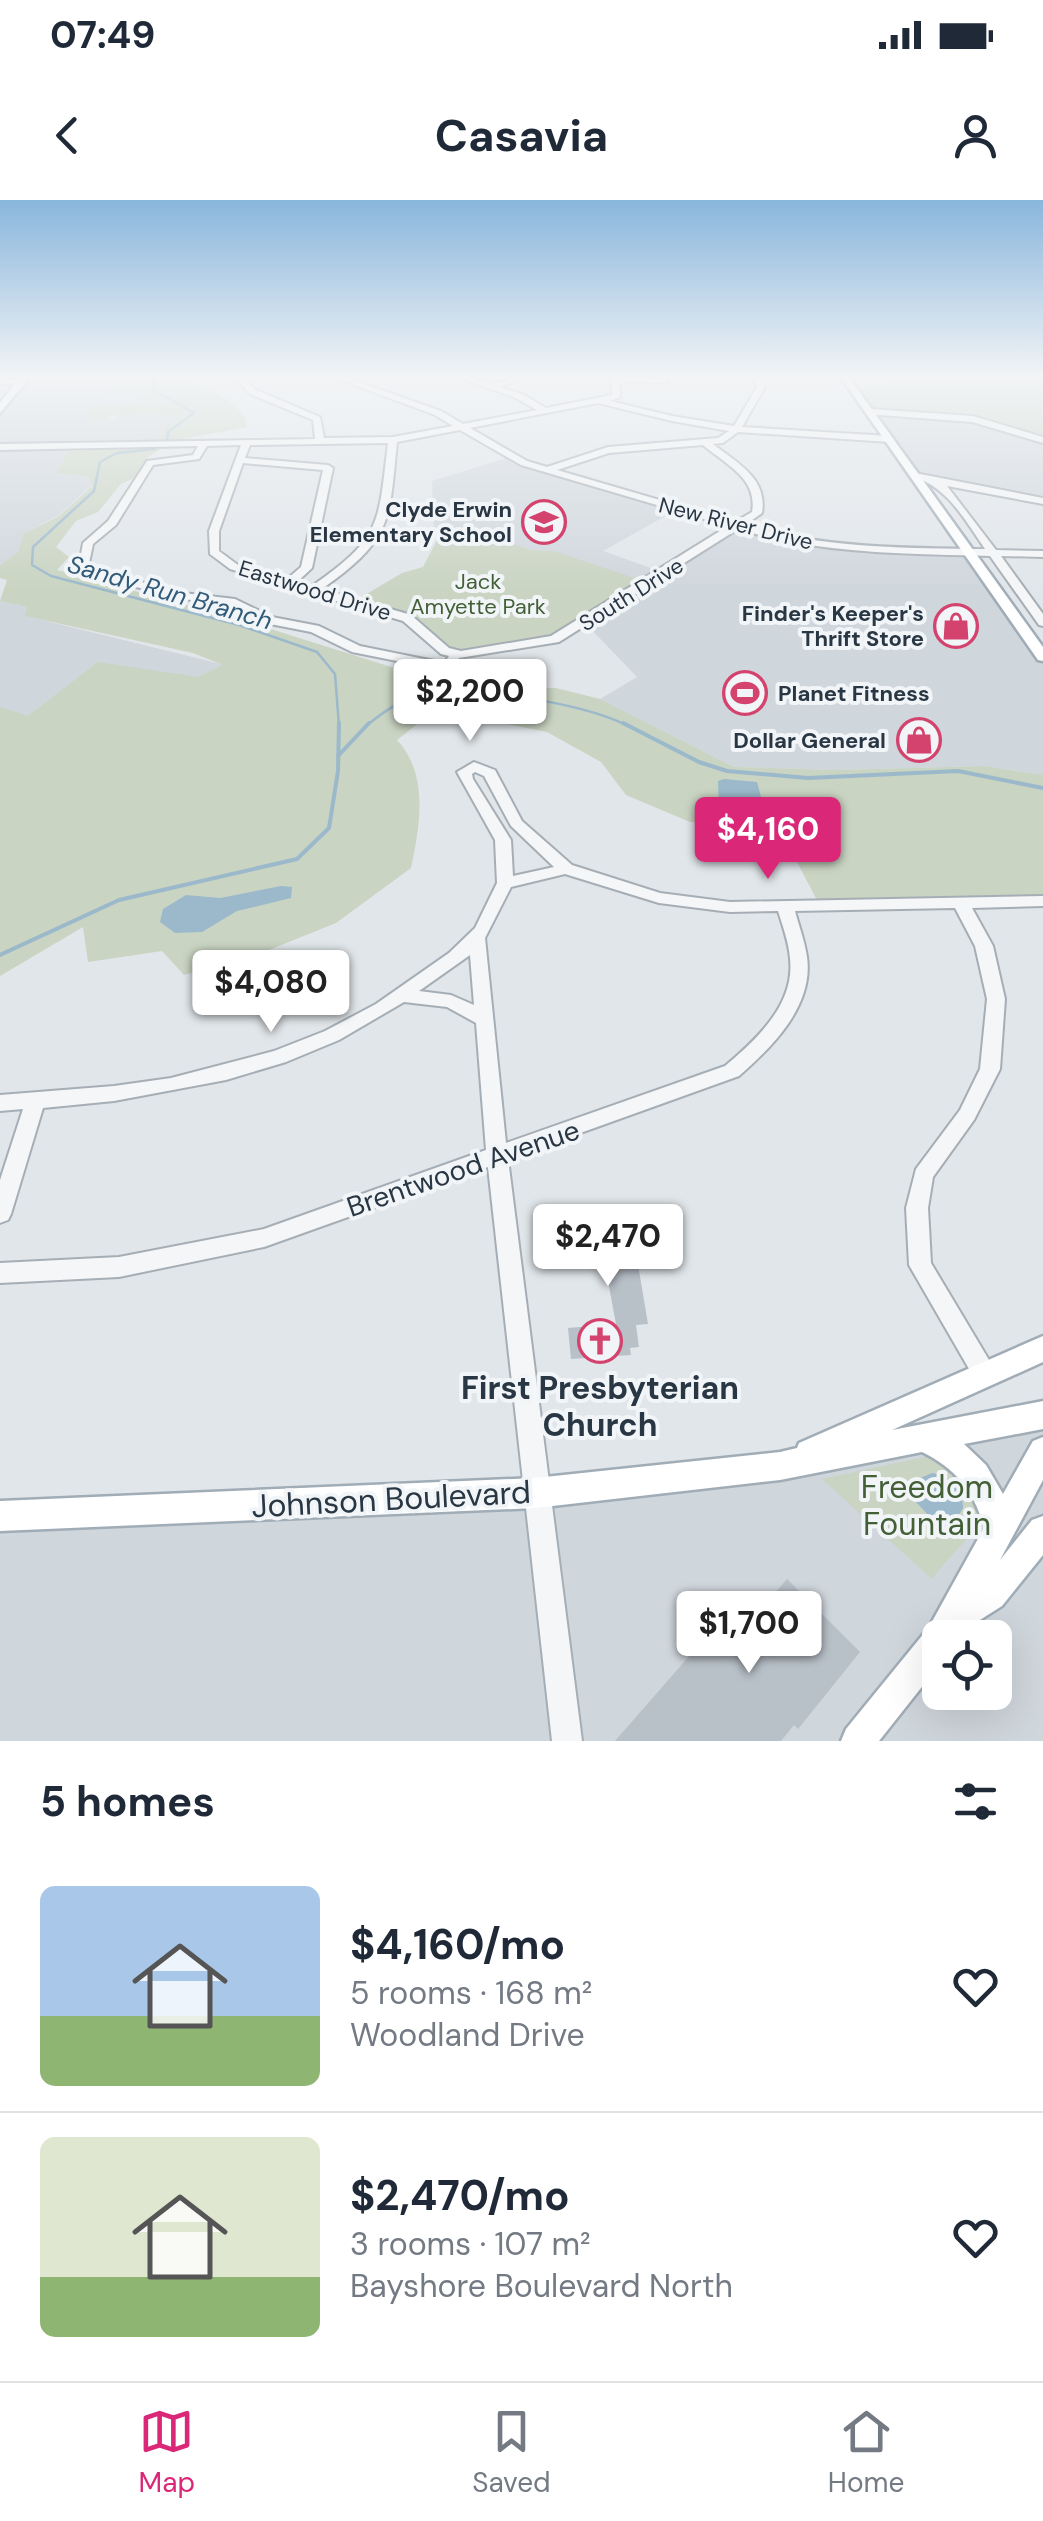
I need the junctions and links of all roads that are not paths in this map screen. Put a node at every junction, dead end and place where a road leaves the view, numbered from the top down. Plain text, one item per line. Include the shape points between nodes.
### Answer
1 (202, 448) edge
2 (244, 448) edge
3 (392, 448) edge
4 (497, 448) edge
5 (642, 448) edge
6 (712, 448) edge
7 (894, 448) edge
8 (240, 460) junction
9 (546, 470) junction
10 (913, 474) junction
11 (936, 481) junction
12 (1043, 501) edge
13 (738, 526) junction
14 (968, 554) junction
15 (993, 554) junction
16 (1043, 554) edge
17 (288, 583) junction
18 (314, 590) junction
19 (1043, 622) edge
20 (458, 655) junction
21 (1043, 658) edge
22 (566, 870) junction
23 (506, 883) junction
24 (1043, 902) edge
25 (961, 903) junction
26 (785, 904) junction
27 (476, 939) junction
28 (404, 996) junction
29 (484, 1019) junction
30 (35, 1101) junction
31 (0, 1102) edge
32 (497, 1156) junction
33 (0, 1214) edge
34 (0, 1273) edge
35 (1043, 1349) edge
36 (984, 1373) junction
37 (1043, 1415) edge
38 (928, 1440) junction
39 (1043, 1450) edge
40 (780, 1466) junction
41 (535, 1493) junction
42 (0, 1516) edge
43 (1000, 1530) junction
44 (1043, 1532) edge
45 (951, 1620) edge
46 (959, 1620) edge
47 (922, 1660) edge
48 (567, 1741) edge
49 (858, 1741) edge

1 - 20 street, South Drive via 196,457 150,463 112,522 88,544 82,570 230,601 393,659 447,666
2 - 8 street, Eastwood Drive
3 - 18 street via 385,520 364,553
4 - 9 street, New River Drive
5 - 9 street via 608,450
6 - 13 street via 758,486 757,513
7 - 10 main road
8 - 17 street, Eastwood Drive via 214,532 214,552 234,567
8 - 17 street via 328,468 306,568
9 - 13 street, New River Drive
10 - 11 street
10 - 14 main road
11 - 12 street
11 - 15 street
13 - 14 street, New River Drive via 851,549
13 - 20 street, South Drive via 555,640
14 - 15 street, New River Drive
14 - 21 main road
15 - 16 street, New River Drive
15 - 19 street
17 - 18 street, Eastwood Drive
18 - 20 street, Eastwood Drive via 406,618
22 - 23 street
22 - 23 street via 516,823 490,772 474,766 464,772 466,780 503,840
22 - 26 street via 659,898 730,907
23 - 27 street
24 - 25 street
25 - 26 street
25 - 36 street via 984,946 996,999 990,1069 967,1115 922,1175 916,1208 920,1265
26 - 32 street, Brentwood Avenue via 800,962 797,990 762,1047 716,1077
27 - 28 street
27 - 29 street
28 - 29 street via 451,1001
28 - 30 street via 267,1062 153,1092
29 - 32 street
30 - 31 street
30 - 33 street
32 - 34 street, Brentwood Avenue via 264,1238 119,1267
32 - 41 street
35 - 36 main road, Johnson Boulevard
36 - 40 main road, Johnson Boulevard
37 - 38 main road, Johnson Boulevard
38 - 40 main road, Johnson Boulevard
38 - 43 main road via 952,1450 979,1475
39 - 43 main road
40 - 41 main road, Johnson Boulevard
41 - 42 main road, Johnson Boulevard
41 - 48 street
43 - 45 main road
44 - 46 main road via 991,1595
47 - 49 main road

